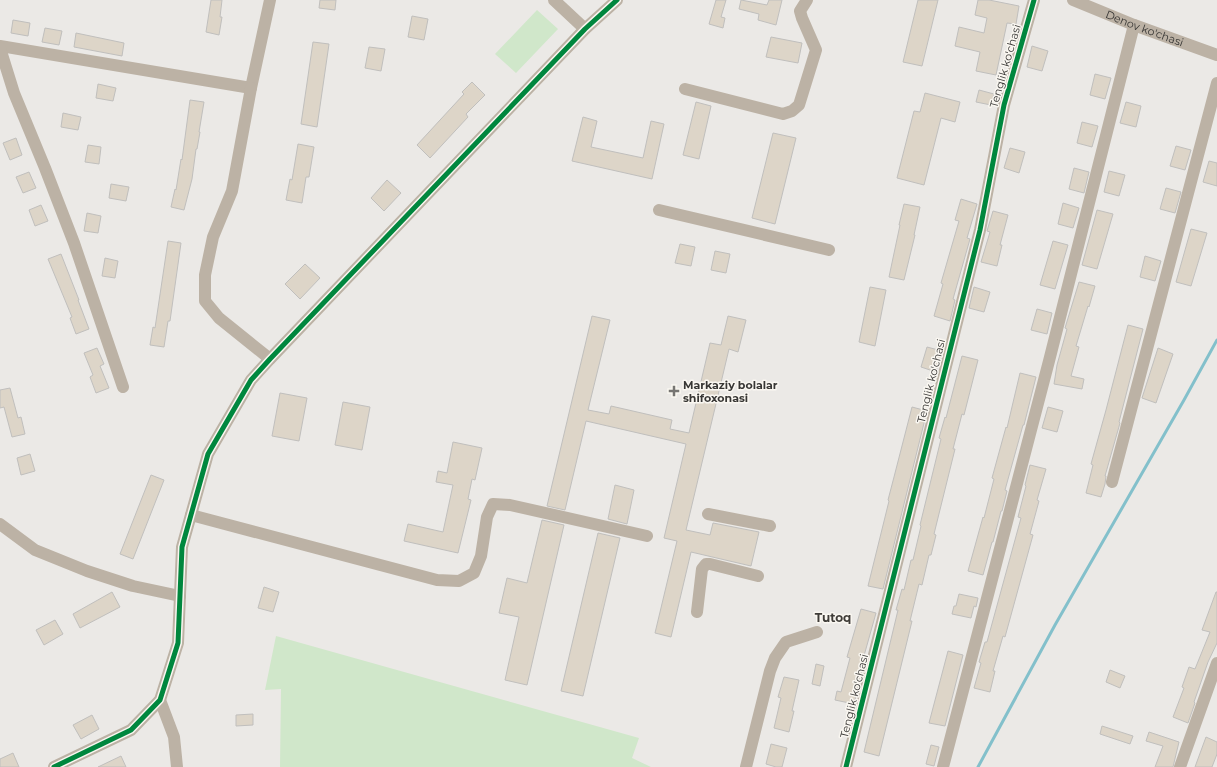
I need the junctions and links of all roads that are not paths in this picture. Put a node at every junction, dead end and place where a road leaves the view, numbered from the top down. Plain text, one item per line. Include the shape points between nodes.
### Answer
1 (270, 0) edge
2 (554, 0) edge
3 (617, 0) edge
4 (807, 0) edge
5 (1034, 0) edge
6 (1073, 0) edge
7 (1089, 2) edge
8 (1134, 25) junction
9 (585, 29) junction
10 (0, 47) edge
11 (1217, 55) edge
12 (1217, 83) edge
13 (251, 88) junction
14 (685, 89) dead end
15 (659, 210) dead end
16 (829, 250) dead end
17 (270, 359) junction
18 (124, 387) dead end
19 (1112, 482) dead end
20 (708, 514) dead end
21 (191, 515) junction
22 (0, 524) edge
23 (770, 526) dead end
24 (647, 536) dead end
25 (758, 576) dead end
26 (180, 596) junction
27 (696, 612) dead end
28 (817, 632) dead end
29 (1217, 663) edge
30 (160, 700) junction
31 (54, 767) edge
32 (177, 767) edge
33 (746, 767) edge
34 (846, 767) edge
35 (943, 767) edge
36 (1180, 767) edge

1 - 13 street
2 - 9 street
3 - 9 street
4 - 14 street via 800,12 816,50 799,105 792,111 783,114
5 - 34 street, Tenglik ko'chasi via 1004,105 980,230
6 - 7 street, Denov ko'chasi
7 - 8 street, Denov ko'chasi
8 - 11 street, Denov ko'chasi
8 - 35 street
9 - 17 street
10 - 13 street
10 - 18 street via 14,93 74,243
12 - 19 street
13 - 17 street via 232,191 213,238 205,275 205,301 219,318
15 - 16 street
17 - 21 street via 251,380 208,454
20 - 23 street
21 - 24 street via 436,580 459,581 474,573 481,556 493,504 510,505
21 - 26 street via 182,547
22 - 26 street via 35,550 133,586
25 - 27 street via 706,564 702,570
26 - 30 street via 178,643
28 - 33 street via 786,642 775,658
29 - 36 street
30 - 31 street via 131,730
30 - 32 street via 174,737

